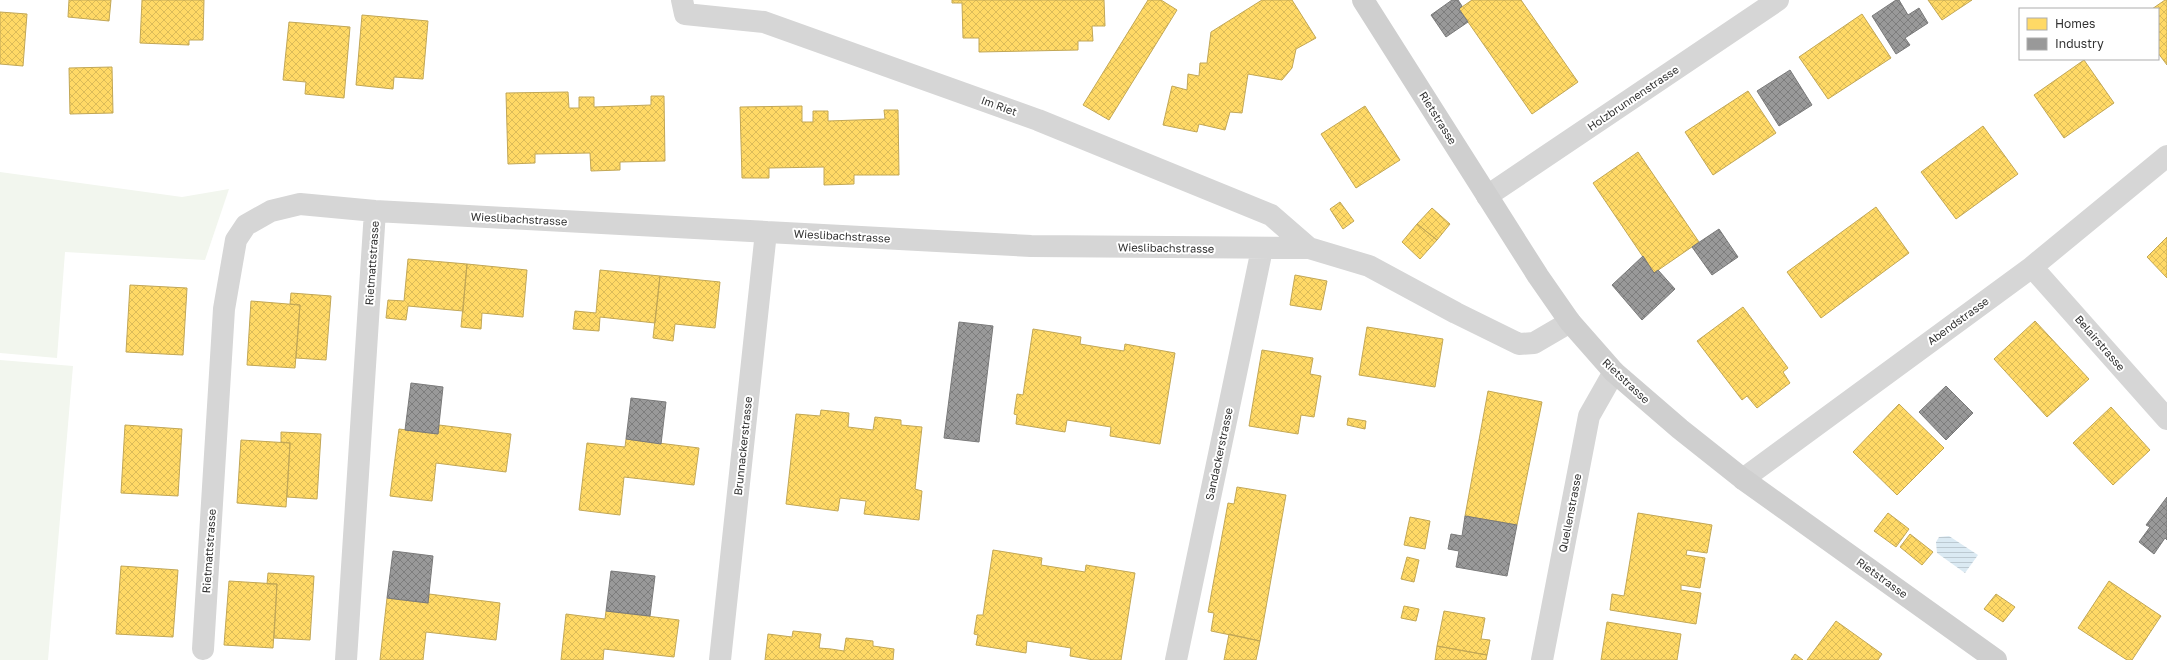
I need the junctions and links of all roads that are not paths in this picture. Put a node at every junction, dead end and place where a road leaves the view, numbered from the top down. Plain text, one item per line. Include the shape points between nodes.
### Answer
1 (682, 0) edge
2 (1363, 0) edge
3 (1778, 0) edge
4 (2167, 156) edge
5 (1487, 196) junction
6 (375, 211) junction
7 (766, 232) junction
8 (1309, 248) junction
9 (1262, 249) junction
10 (2032, 267) junction
11 (1570, 322) junction
12 (1614, 372) junction
13 (2167, 419) edge
14 (1743, 479) junction
15 (203, 648) dead end
16 (346, 660) edge
17 (720, 660) edge
18 (1176, 660) edge
19 (1542, 660) edge
20 (1996, 660) edge

1 - 8 street, Im Riet via 685,14 764,22 1038,120 1271,215
2 - 5 street, Rietstrasse
3 - 5 street, Holzbrunnenstrasse
4 - 10 street, Abendstrasse
5 - 11 street, Rietstrasse
6 - 7 street, Wieslibachstrasse
6 - 15 street, Rietmattstrasse via 300,204 271,211 246,225 236,240 224,309
6 - 16 street, Rietmattstrasse
7 - 9 street, Wieslibachstrasse via 1031,246
7 - 17 street, Brunnackerstrasse
8 - 9 street, Wieslibachstrasse
8 - 11 street via 1369,266 1456,314 1519,344 1534,343
9 - 18 street, Sandackerstrasse
10 - 13 street, Belairstrasse
10 - 14 street, Abendstrasse
11 - 12 street, Rietstrasse
12 - 14 street, Rietstrasse
12 - 19 street, Quellenstrasse via 1589,416
14 - 20 street, Rietstrasse

